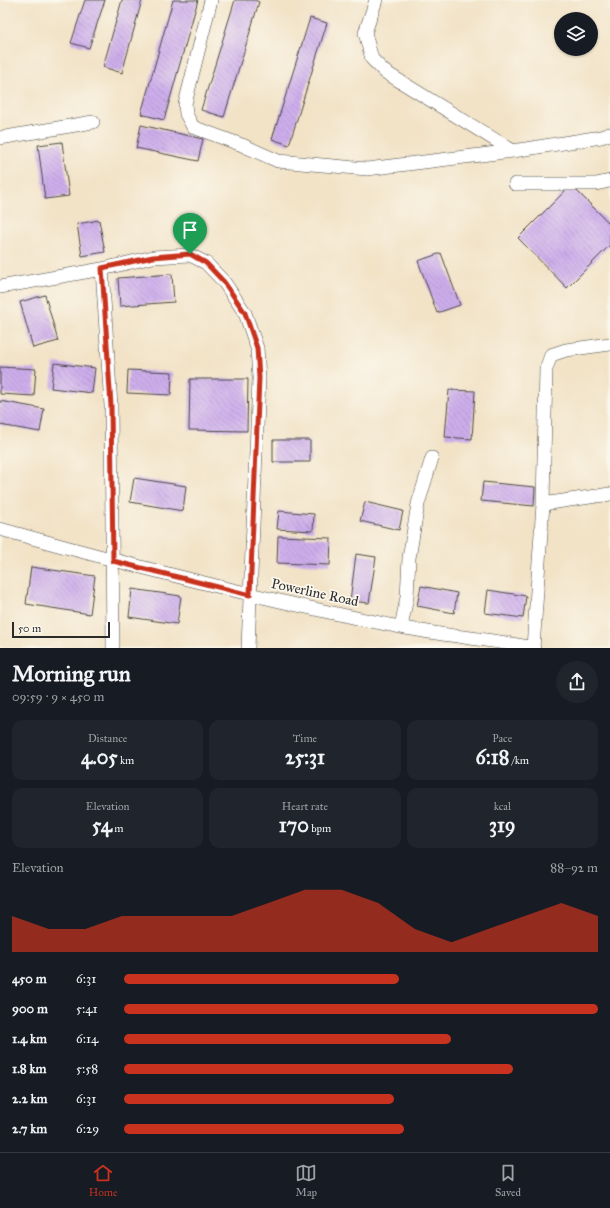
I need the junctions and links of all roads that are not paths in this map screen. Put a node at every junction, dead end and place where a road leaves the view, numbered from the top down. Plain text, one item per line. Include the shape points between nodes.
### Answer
1 (211, 0) edge
2 (376, 0) edge
3 (94, 122) dead end
4 (610, 134) edge
5 (0, 138) edge
6 (513, 151) junction
7 (610, 181) edge
8 (515, 184) dead end
9 (102, 268) junction
10 (0, 287) edge
11 (610, 344) edge
12 (432, 458) dead end
13 (610, 494) edge
14 (543, 504) junction
15 (0, 529) edge
16 (113, 561) junction
17 (250, 595) junction
18 (401, 627) junction
19 (113, 648) edge
20 (248, 648) edge
21 (534, 648) edge

1 - 6 street via 185,104 186,114 193,127 278,161 367,169
2 - 6 street via 365,34 372,59 385,72
3 - 5 street
4 - 6 street
7 - 8 street via 596,184
9 - 10 street
9 - 16 street via 111,406
9 - 17 street via 153,257 190,254 206,263 224,282 245,313 257,348 259,378
11 - 14 street via 566,350 551,355 546,369
12 - 18 street via 418,504
13 - 14 street
14 - 21 street
15 - 16 street, Powerline Road
16 - 17 street, Powerline Road
16 - 19 street
17 - 18 street, Powerline Road
17 - 20 street
18 - 21 street, Powerline Road

